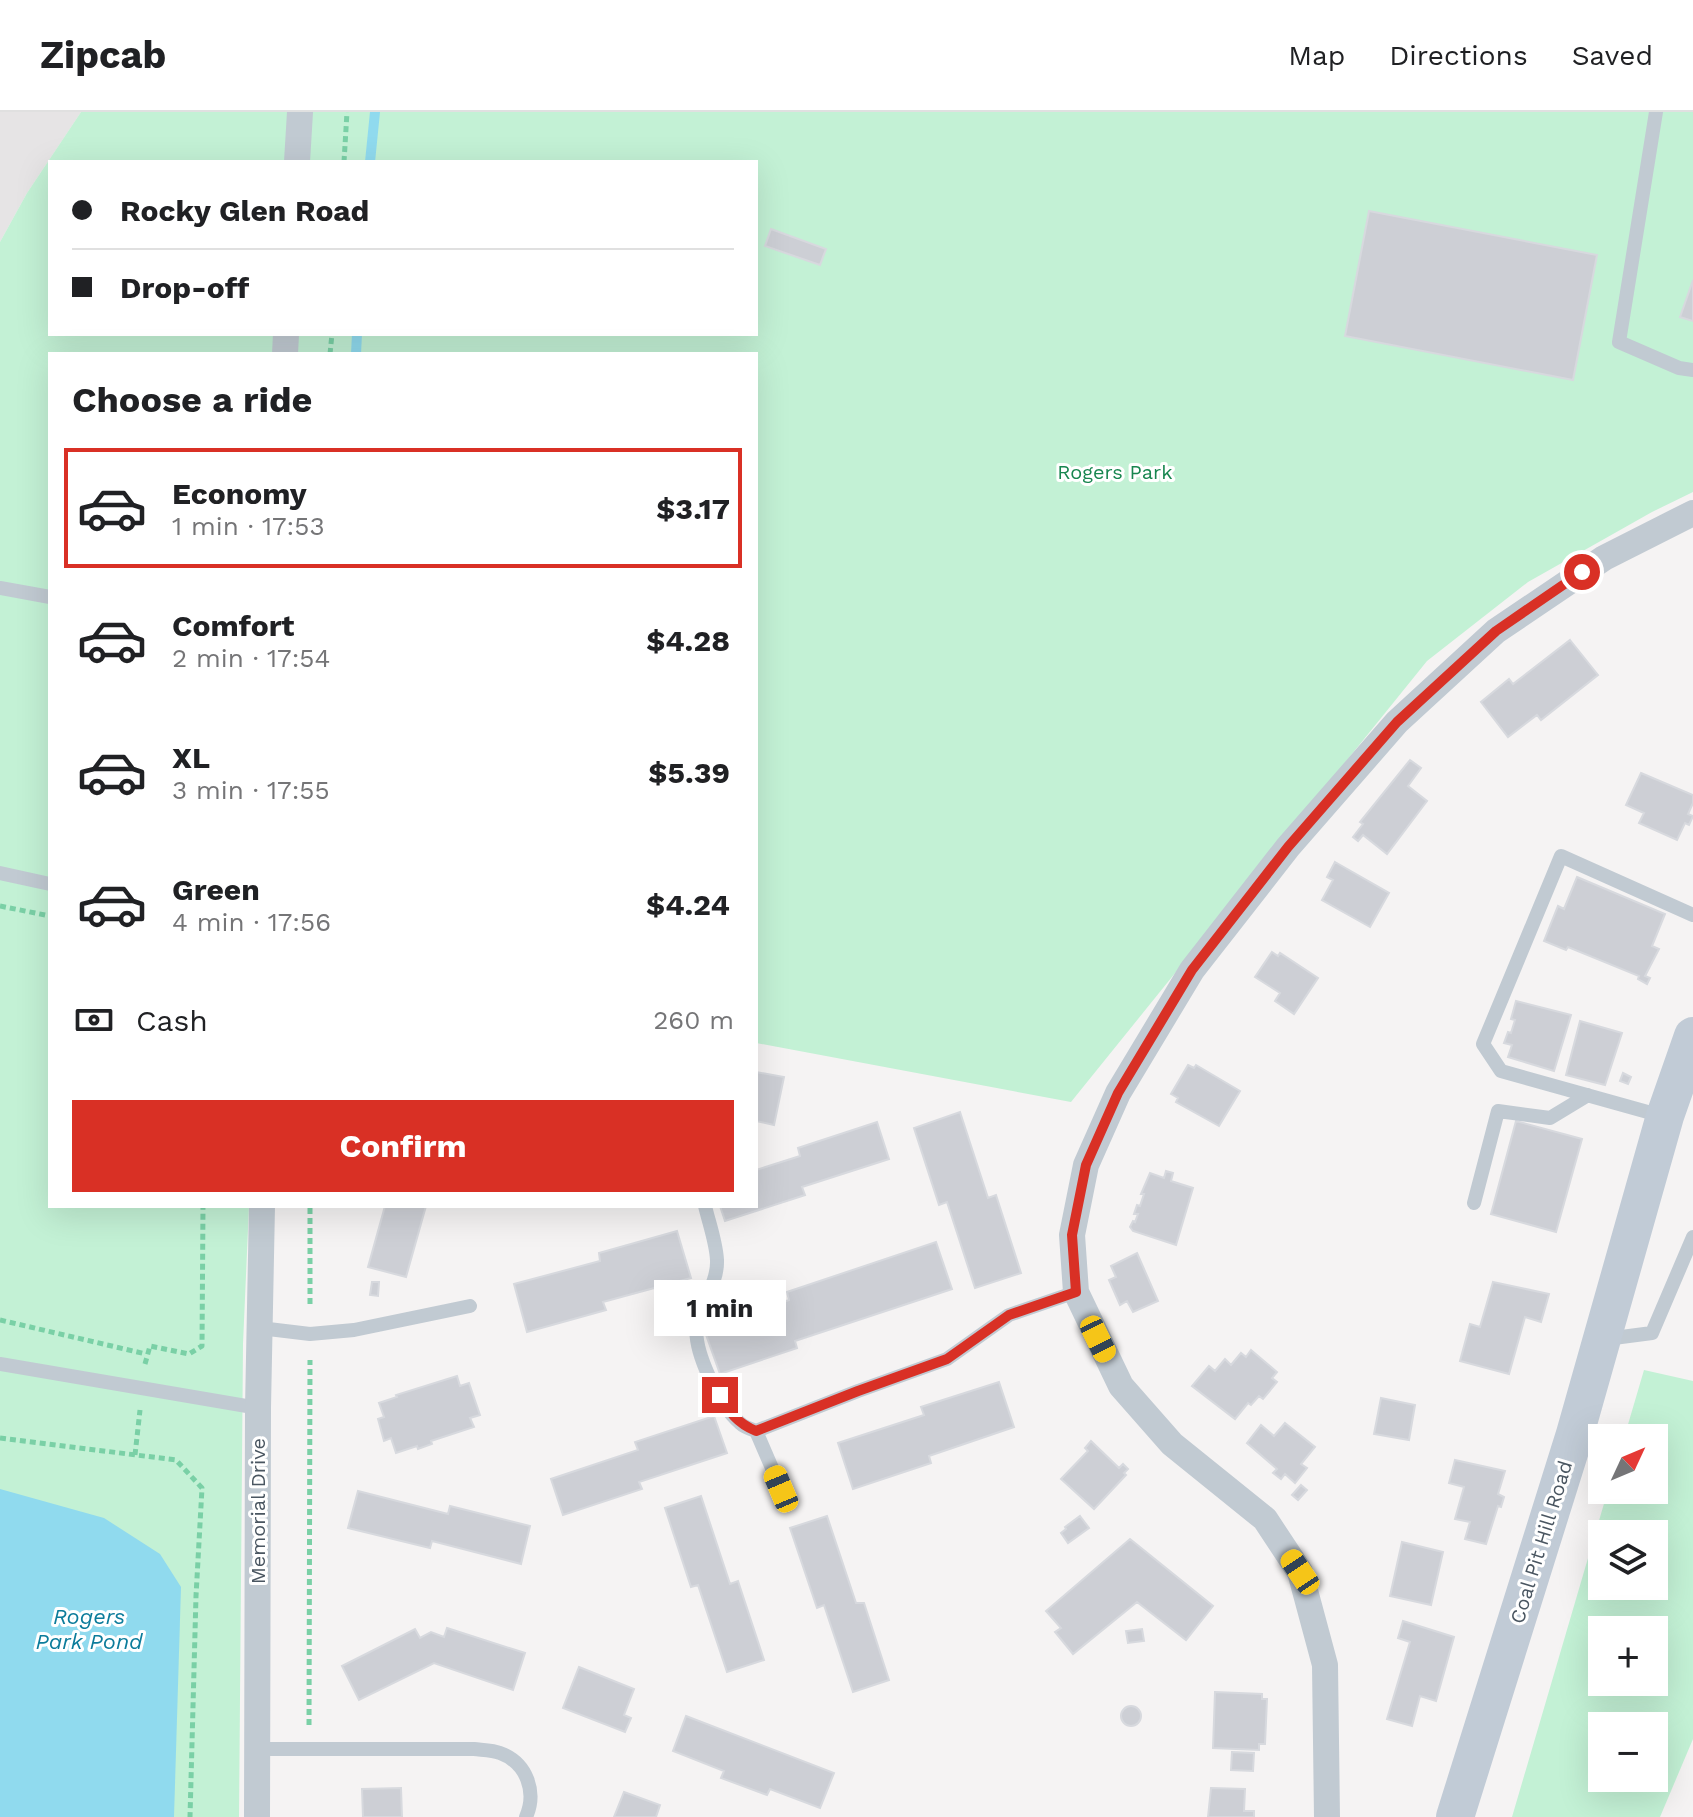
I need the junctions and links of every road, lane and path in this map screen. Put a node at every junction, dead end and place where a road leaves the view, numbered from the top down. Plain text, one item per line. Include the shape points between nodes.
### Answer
1 (300, 112) edge
2 (347, 112) edge
3 (1656, 112) edge
4 (297, 160) edge
5 (344, 160) edge
6 (1693, 370) edge
7 (1693, 513) edge
8 (0, 588) edge
9 (48, 597) edge
10 (0, 873) edge
11 (48, 884) edge
12 (0, 906) edge
13 (1693, 915) edge
14 (48, 916) edge
15 (1693, 1036) edge
16 (1588, 1095) junction
17 (1665, 1116) junction
18 (1474, 1203) dead end
19 (203, 1208) edge
20 (262, 1208) edge
21 (310, 1208) edge
22 (705, 1208) edge
23 (1693, 1237) edge
24 (1076, 1292) junction
25 (310, 1304) dead end
26 (470, 1306) dead end
27 (0, 1320) edge
28 (260, 1328) junction
29 (1601, 1340) junction
30 (310, 1360) dead end
31 (0, 1364) edge
32 (258, 1408) junction
33 (756, 1431) junction
34 (0, 1438) edge
35 (781, 1489) dead end
36 (258, 1749) junction
37 (309, 1750) junction
38 (190, 1817) edge
39 (257, 1817) edge
40 (526, 1817) edge
41 (1327, 1817) edge
42 (1455, 1817) edge

1 - 4 street
2 - 5 path
3 - 6 lane via 1619,342
7 - 24 street via 1604,558 1496,631 1397,722 1288,847 1192,970 1118,1093 1083,1179 1072,1235
8 - 9 lane
10 - 11 lane
12 - 14 path
13 - 16 lane via 1561,856 1483,1044 1501,1071
15 - 17 street, Coal Pit Hill Road
16 - 17 lane
16 - 18 lane via 1550,1118 1498,1111
17 - 29 street, Coal Pit Hill Road
19 - 27 path via 202,1346 189,1354 150,1346 146,1354
20 - 28 street, Memorial Drive
21 - 25 path
22 - 33 lane via 717,1261 696,1344 729,1412
23 - 29 lane via 1652,1333
24 - 33 lane via 1009,1315 947,1359
24 - 41 street via 1121,1386 1172,1444 1265,1519 1300,1572 1325,1665
26 - 28 lane via 339,1331 310,1334
28 - 32 street, Memorial Drive
29 - 42 street, Coal Pit Hill Road
30 - 37 path
31 - 32 lane
32 - 36 street, Memorial Drive
33 - 35 lane
34 - 38 path via 176,1460 202,1488
36 - 37 lane
36 - 39 street, Memorial Drive
37 - 40 lane via 500,1752 520,1766 532,1789

